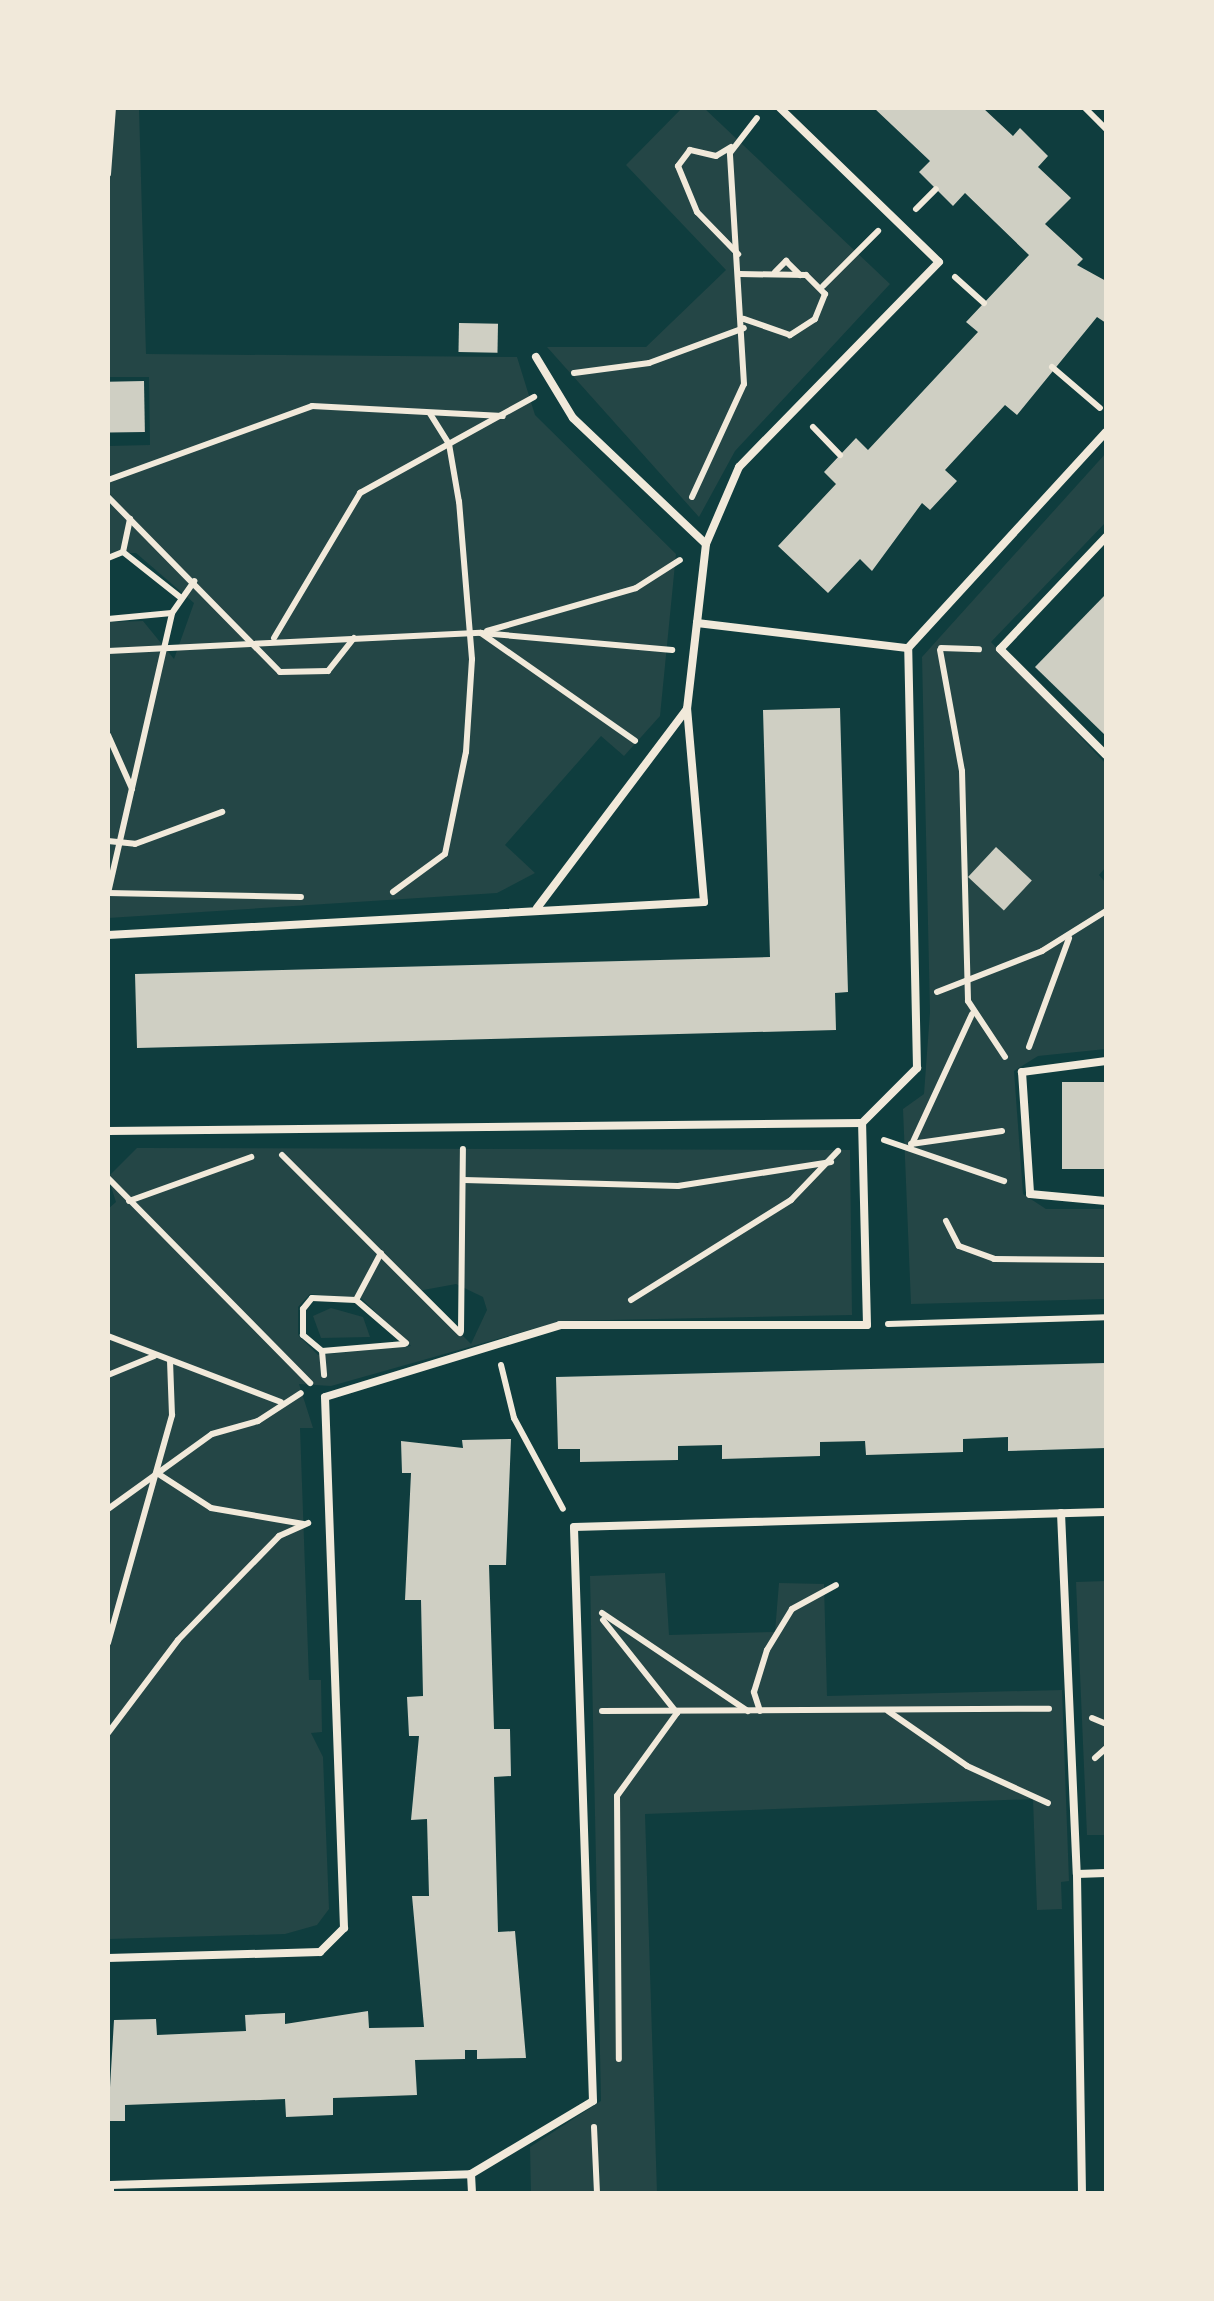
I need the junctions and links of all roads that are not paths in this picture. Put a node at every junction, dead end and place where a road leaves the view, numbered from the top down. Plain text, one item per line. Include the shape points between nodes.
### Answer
1 (780, 108) edge
2 (536, 357) dead end
3 (1106, 432) edge
4 (1106, 537) edge
5 (706, 544) junction
6 (697, 623) junction
7 (908, 648) junction
8 (687, 709) junction
9 (1106, 755) edge
10 (537, 908) junction
11 (108, 934) edge
12 (1106, 1061) edge
13 (862, 1123) junction
14 (108, 1131) edge
15 (1106, 1201) edge
16 (1106, 1512) edge
17 (1061, 1513) junction
18 (1106, 1873) edge
19 (1078, 1874) junction
20 (108, 1958) edge
21 (472, 2174) junction
22 (110, 2194) edge
23 (472, 2194) edge
24 (1082, 2194) edge

1 - 5 lane via 939,262 739,467
2 - 5 lane via 573,418
3 - 7 lane
4 - 9 lane via 1000,649
5 - 6 lane
6 - 7 lane
6 - 8 lane
7 - 13 lane via 917,1068
8 - 10 lane
8 - 10 lane via 704,902
10 - 11 lane
12 - 15 lane via 1022,1072 1030,1188 1044,1202
13 - 14 lane
13 - 20 lane via 867,1325 586,1326 324,1397 344,1928 320,1952
16 - 17 lane
17 - 19 lane
17 - 21 lane via 574,1528 593,2101
18 - 19 lane
19 - 24 lane
21 - 22 lane via 110,2185
21 - 23 lane

